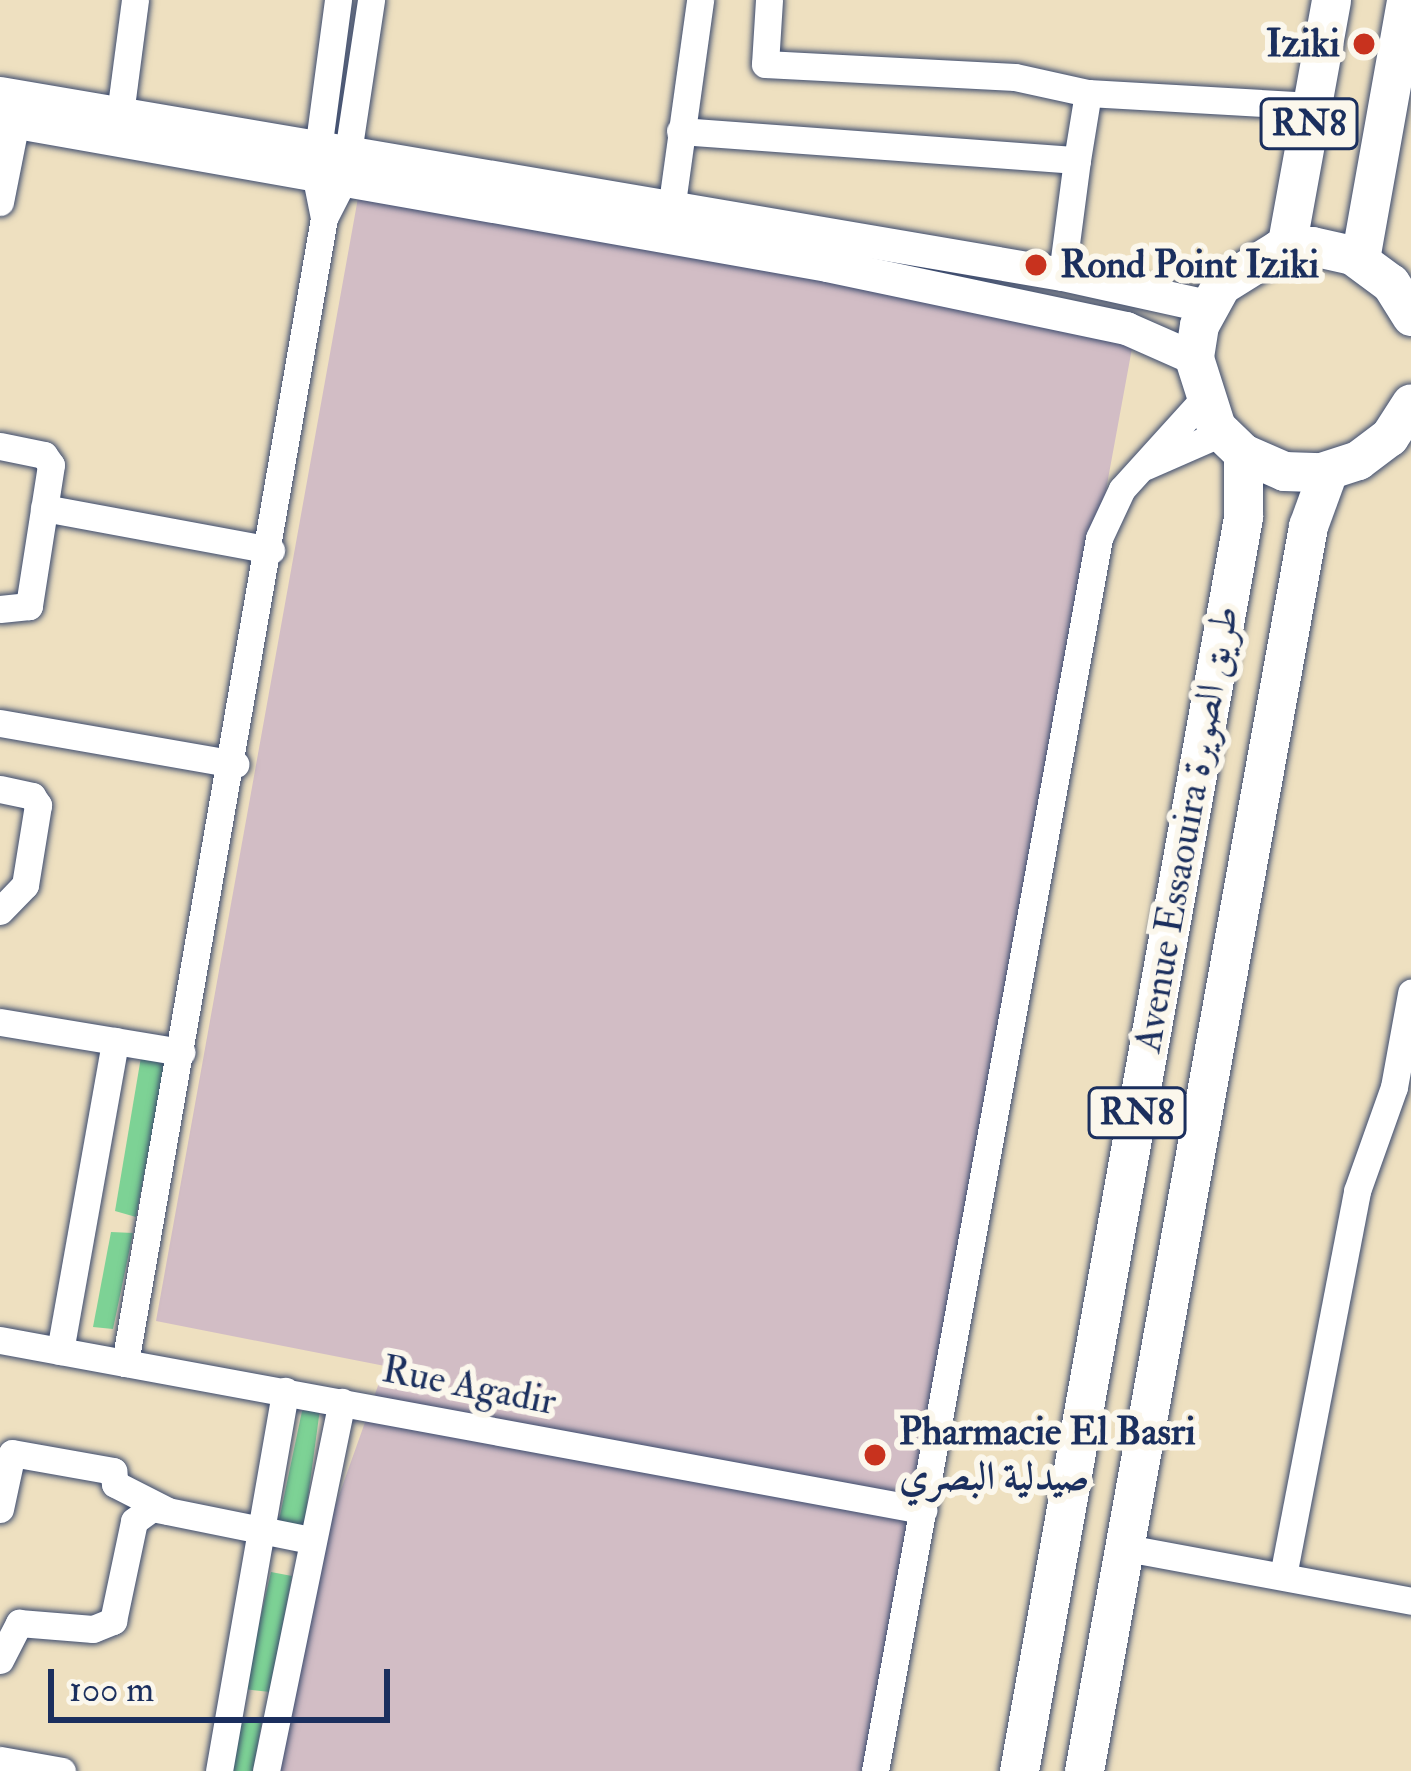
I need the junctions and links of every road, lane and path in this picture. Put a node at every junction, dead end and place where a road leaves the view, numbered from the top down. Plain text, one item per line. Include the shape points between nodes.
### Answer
1 (135, 0) edge
2 (338, 0) edge
3 (371, 0) edge
4 (700, 0) edge
5 (769, 0) edge
6 (1331, 0) edge
7 (1406, 0) edge
8 (1088, 93) junction
9 (1312, 106) junction
10 (9, 108) edge
11 (120, 114) junction
12 (680, 131) junction
13 (1077, 160) junction
14 (332, 163) junction
15 (0, 202) edge
16 (671, 210) junction
17 (1286, 248) junction
18 (1360, 259) junction
19 (1062, 274) junction
20 (1207, 306) junction
21 (1411, 316) edge
22 (1194, 358) junction
23 (1409, 411) edge
24 (1222, 429) junction
25 (0, 446) edge
26 (1328, 471) junction
27 (44, 508) junction
28 (272, 550) junction
29 (0, 610) edge
30 (0, 723) edge
31 (235, 764) junction
32 (0, 789) edge
33 (0, 911) edge
34 (1411, 993) edge
35 (0, 1022) edge
36 (115, 1041) junction
37 (182, 1052) junction
38 (1398, 1111) edge
39 (0, 1340) edge
40 (61, 1351) junction
41 (125, 1363) junction
42 (285, 1391) junction
43 (342, 1402) junction
44 (0, 1509) edge
45 (923, 1510) junction
46 (168, 1511) junction
47 (262, 1530) junction
48 (311, 1540) junction
49 (1120, 1547) junction
50 (1282, 1576) junction
51 (1411, 1601) edge
52 (0, 1660) edge
53 (0, 1760) edge
54 (62, 1771) edge
55 (219, 1771) edge
56 (266, 1771) edge
57 (875, 1771) edge
58 (1019, 1771) edge
59 (1084, 1771) edge

1 - 11 street
2 - 14 street
3 - 14 street
4 - 12 street
5 - 8 street via 765,64 1015,77
6 - 9 main road, RN8
7 - 18 main road, RN8
8 - 9 street
8 - 13 street
9 - 17 main road, RN8
10 - 11 street
10 - 14 street
10 - 15 street
11 - 14 street
12 - 13 street
12 - 16 street
13 - 19 street
14 - 16 street
14 - 22 street via 1103,323 1153,335
14 - 28 street
16 - 19 street
17 - 18 main road
17 - 20 main road via 1239,268
18 - 21 main road via 1395,288
19 - 20 street
20 - 22 main road, RN8
22 - 24 main road, RN8
23 - 26 main road via 1370,454
24 - 26 main road via 1284,470
24 - 45 street via 1168,430 1112,503 1099,538
24 - 58 main road, Avenue Essaouira طريق الصويرة / RN8 via 1243,517
25 - 27 street via 49,458
26 - 49 main road, Avenue Essaouira طريق الصويرة / RN8 via 1308,526
27 - 28 street
27 - 29 street via 28,609
28 - 31 street
30 - 31 street
31 - 37 street
32 - 33 street via 38,805 25,885
34 - 38 street
35 - 36 street
36 - 37 street
36 - 40 street
37 - 41 street
38 - 50 street via 1357,1191
39 - 40 street, Rue Agadir
40 - 41 street, Rue Agadir
41 - 42 street, Rue Agadir
42 - 43 street, Rue Agadir
42 - 47 street
43 - 45 street, Rue Agadir
43 - 48 street
44 - 46 street via 12,1454 112,1471 115,1484
45 - 57 street
46 - 47 street
46 - 52 street via 152,1508 134,1521 113,1622 93,1629 19,1623
47 - 48 street
47 - 55 street
48 - 56 street
49 - 50 street
49 - 59 main road, Avenue Essaouira طريق الصويرة / RN8
50 - 51 street
53 - 54 street

